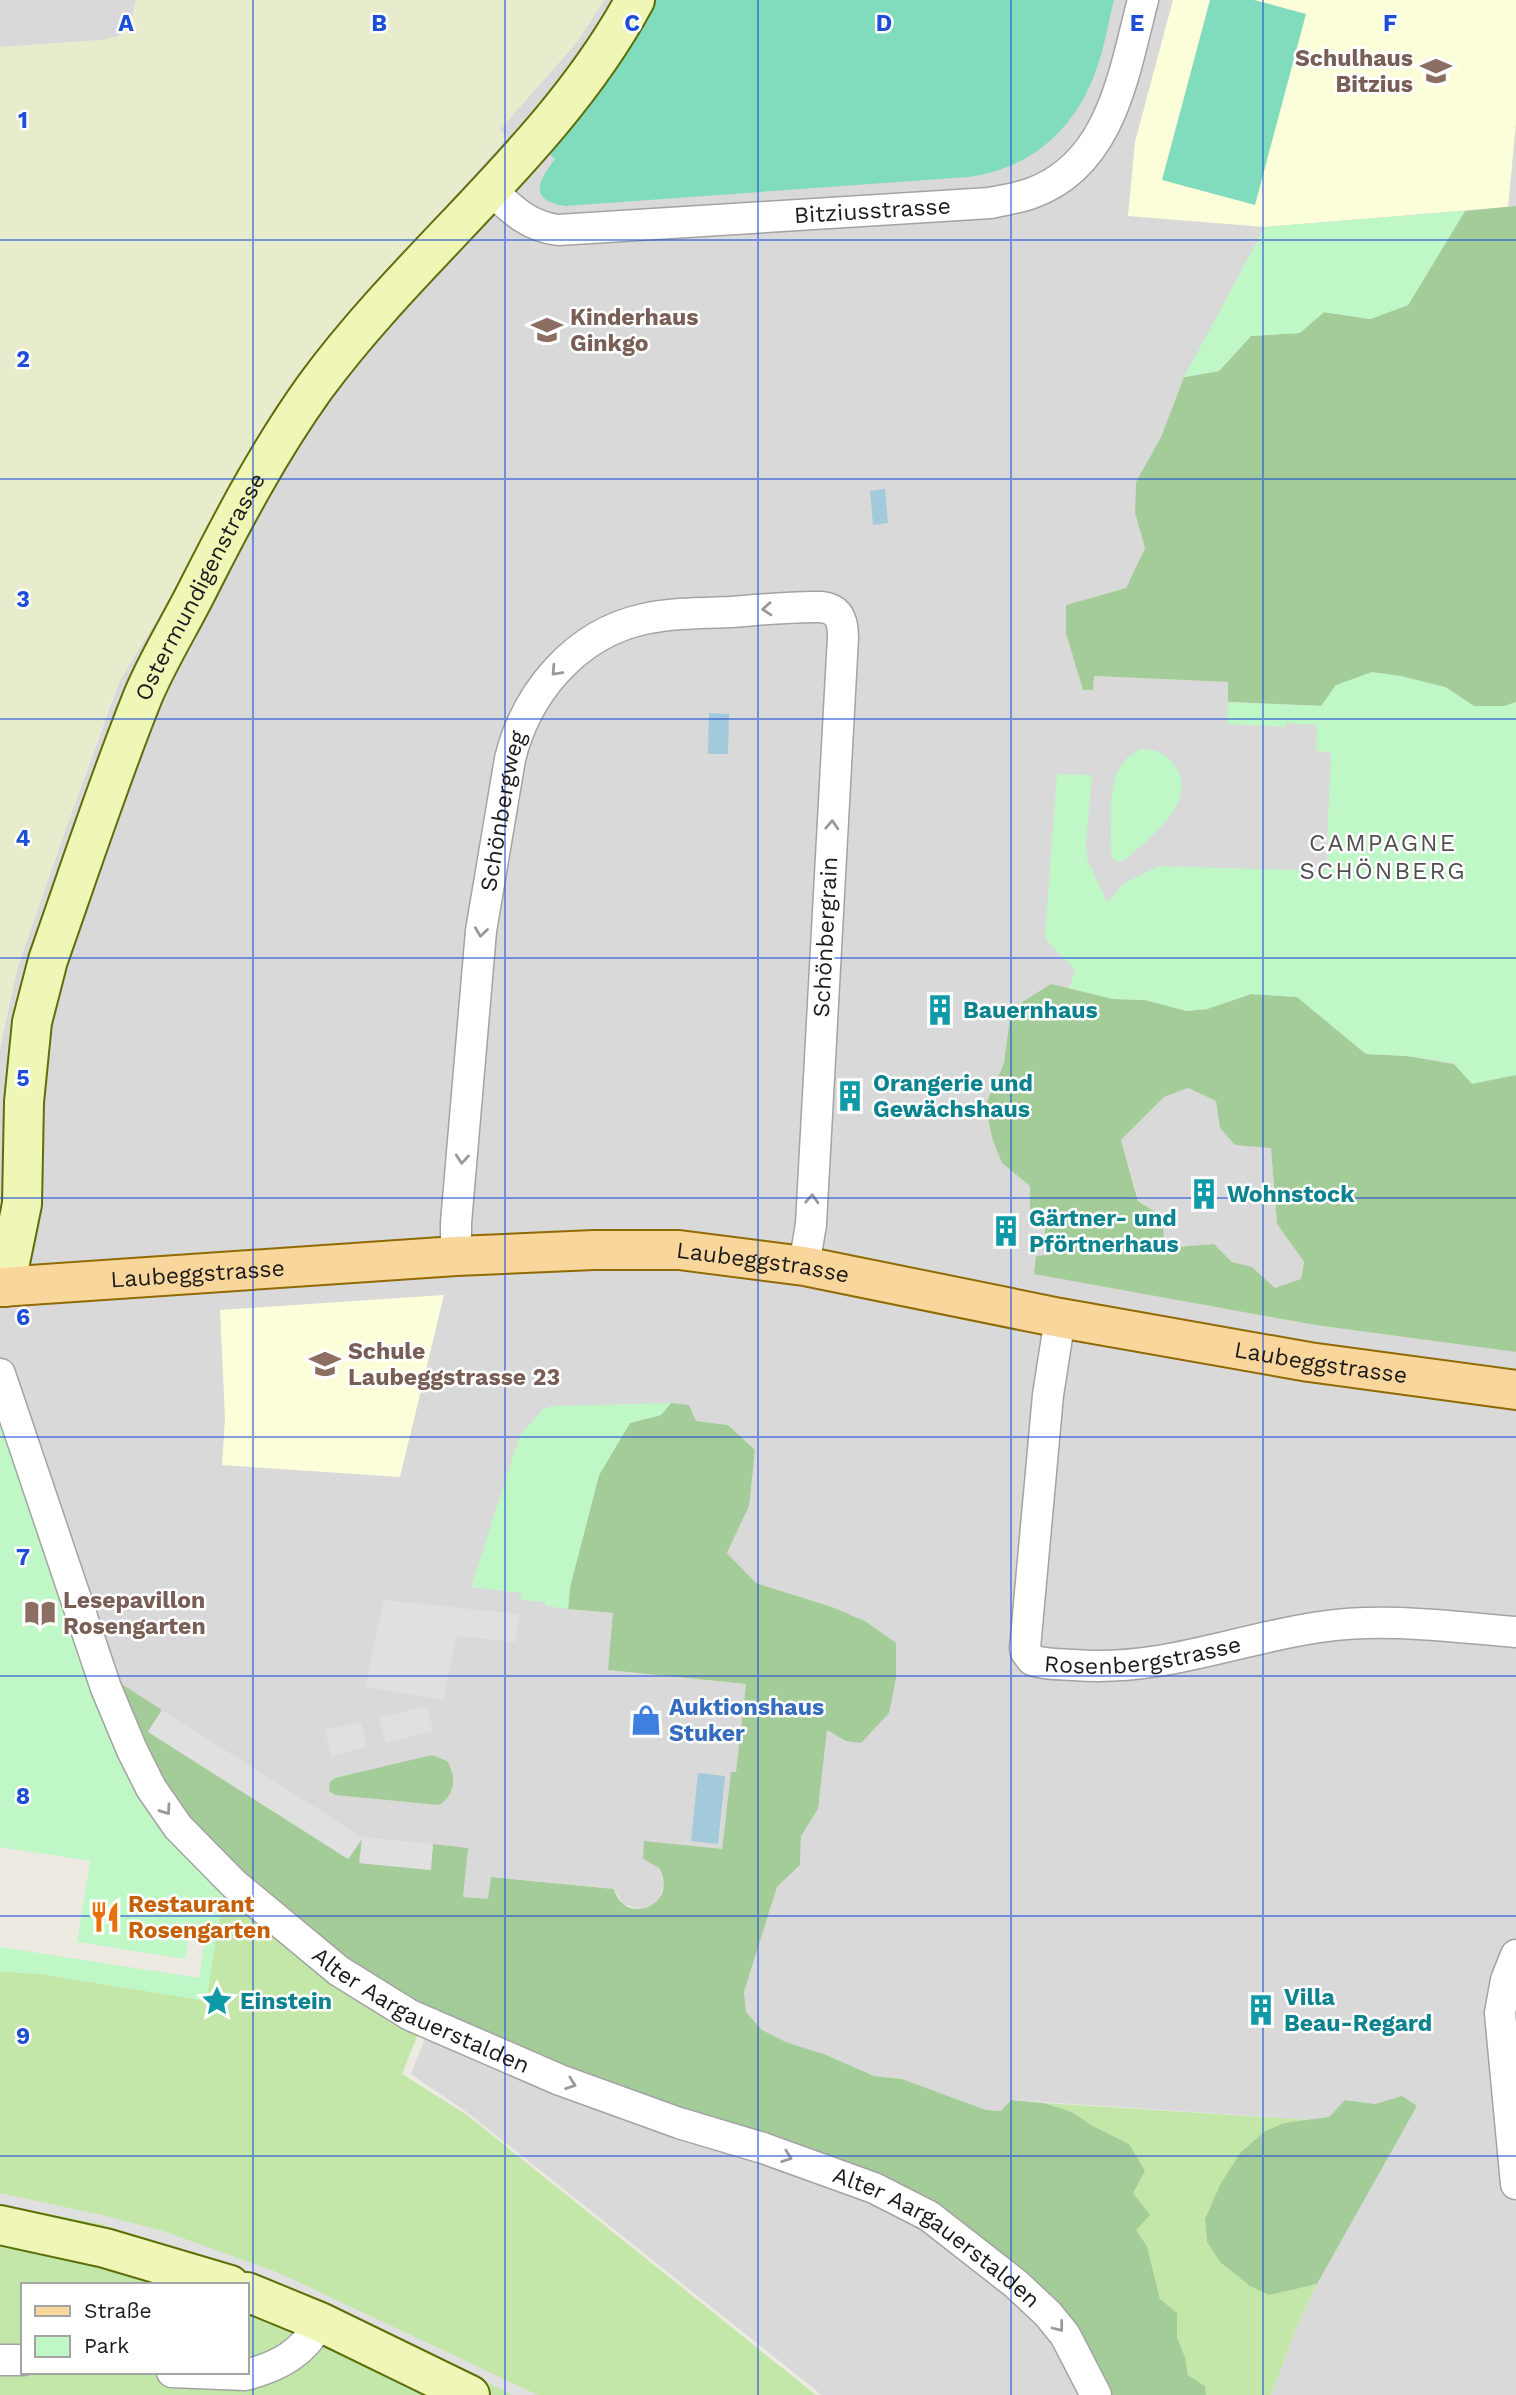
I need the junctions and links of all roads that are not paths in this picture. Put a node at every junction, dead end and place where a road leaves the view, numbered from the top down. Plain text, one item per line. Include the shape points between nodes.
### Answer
1 (635, 0) edge
2 (1143, 0) edge
3 (490, 189) junction
4 (834, 610) joint
5 (456, 1256) junction
6 (804, 1266) junction
7 (1, 1292) edge
8 (1060, 1318) junction
9 (0, 1374) edge
10 (1516, 1390) edge
11 (1516, 1632) edge
12 (1516, 1955) edge
13 (1516, 2184) edge
14 (0, 2225) edge
15 (223, 2283) edge
16 (248, 2292) edge
17 (320, 2322) junction
18 (0, 2360) edge
19 (21, 2360) edge
20 (212, 2374) edge
21 (244, 2374) edge
22 (248, 2374) edge
23 (470, 2395) edge
24 (1096, 2395) edge

1 - 3 main road, Ostermundigenstrasse via 575,92
2 - 3 street, Bitziusstrasse via 1121,83 1100,137 1065,175 1032,193 990,203 558,230 523,219
3 - 7 main road, Ostermundigenstrasse via 381,306 315,387 242,502 145,693 37,1002 23,1101 22,1205
4 -> 5 street, Schönbergweg via 814,606 661,615 631,622 582,647 551,675 533,700 510,759 481,931
6 -> 4 street, Schönbergrain via 811,1224 843,637 842,622
5 - 6 main road, Laubeggstrasse via 643,1248
5 - 7 main road, Laubeggstrasse
6 - 8 main road, Laubeggstrasse
8 - 10 main road, Laubeggstrasse via 1309,1362
8 - 11 street, Rosenbergstrasse via 1048,1395 1025,1648 1032,1660 1093,1667 1152,1663 1317,1627 1369,1622
9 -> 24 street, Alter Aargauerstalden via 102,1676 132,1750 163,1807 243,1892 339,1971 410,2015 560,2080 874,2188 929,2216 1048,2314 1065,2335
12 - 13 street via 1501,2005
14 - 15 main road via 105,2248
16 - 17 main road
17 - 22 street via 311,2340 294,2355
17 - 23 main road
18 - 19 street
20 - 21 street

